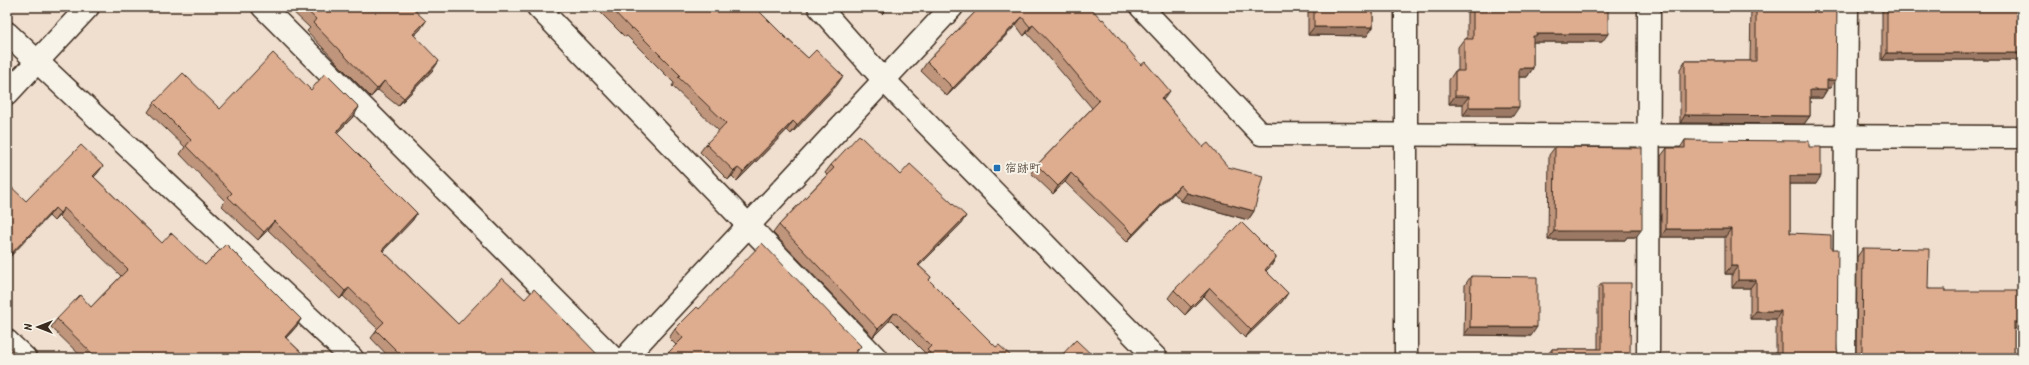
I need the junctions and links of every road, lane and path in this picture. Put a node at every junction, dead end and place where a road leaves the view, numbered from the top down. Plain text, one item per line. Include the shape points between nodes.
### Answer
1 (88, 7) edge
2 (263, 7) edge
3 (538, 7) edge
4 (819, 7) edge
5 (952, 7) edge
6 (1141, 7) edge
7 (1406, 7) edge
8 (1649, 7) edge
9 (1847, 7) edge
10 (7, 34) edge
11 (37, 62) junction
12 (883, 79) junction
13 (7, 94) edge
14 (1406, 134) junction
15 (1648, 136) junction
16 (1847, 136) junction
17 (2022, 137) edge
18 (747, 226) junction
19 (7, 341) edge
20 (25, 358) edge
21 (352, 358) edge
22 (614, 358) edge
23 (626, 358) edge
24 (876, 358) edge
25 (1156, 358) edge
26 (1406, 358) edge
27 (1648, 358) edge
28 (1844, 358) edge

1 - 11 street
2 - 22 street
3 - 18 street
4 - 12 street
5 - 12 street
6 - 14 street via 1260,134
7 - 14 street
8 - 15 street
9 - 16 street
10 - 11 street
11 - 13 street
11 - 21 street
12 - 18 street
12 - 25 street
14 - 15 street
14 - 26 street
15 - 16 street
15 - 27 street
16 - 17 street
16 - 28 street
18 - 23 street
18 - 24 street
19 - 20 street

